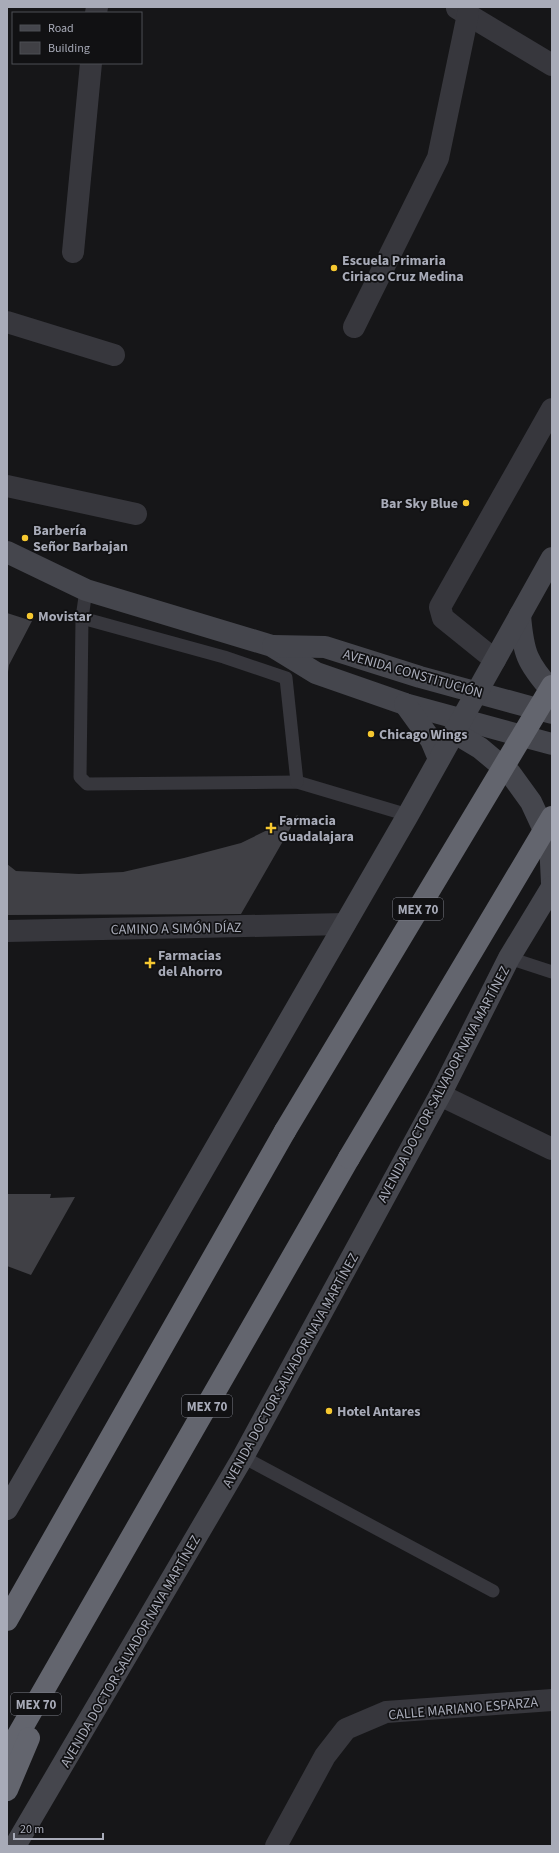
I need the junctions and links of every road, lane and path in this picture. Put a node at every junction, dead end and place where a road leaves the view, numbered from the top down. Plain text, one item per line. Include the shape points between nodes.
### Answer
1 (462, 10) edge
2 (91, 64) edge
3 (552, 65) edge
4 (73, 252) dead end
5 (7, 322) edge
6 (354, 327) dead end
7 (114, 355) dead end
8 (552, 409) edge
9 (7, 486) edge
10 (136, 514) dead end
11 (10, 555) edge
12 (552, 558) edge
13 (86, 590) junction
14 (520, 615) junction
15 (82, 618) junction
16 (272, 646) junction
17 (495, 660) junction
18 (552, 686) edge
19 (477, 692) junction
20 (552, 692) edge
21 (405, 704) junction
22 (552, 713) edge
23 (459, 726) junction
24 (552, 744) edge
25 (439, 759) junction
26 (297, 782) junction
27 (408, 815) junction
28 (552, 817) edge
29 (552, 883) edge
30 (552, 886) edge
31 (544, 912) edge
32 (345, 924) junction
33 (7, 931) edge
34 (509, 958) junction
35 (552, 972) edge
36 (440, 1095) junction
37 (552, 1150) edge
38 (243, 1457) junction
39 (7, 1509) edge
40 (30, 1581) junction
41 (493, 1591) dead end
42 (7, 1609) edge
43 (7, 1620) edge
44 (66, 1654) junction
45 (552, 1700) edge
46 (7, 1754) edge
47 (7, 1790) edge
48 (15, 1846) edge
49 (276, 1846) edge

1 - 3 street
1 - 6 street via 438,158
2 - 4 street
5 - 7 street
8 - 17 street via 440,607 442,618
9 - 10 street
11 - 13 main road, AVENIDA CONSTITUCIÓN
12 - 14 main road
13 - 15 lane
13 - 16 main road, AVENIDA CONSTITUCIÓN
14 - 17 main road
14 - 20 main road via 522,644 534,670
15 - 26 lane via 224,656 286,678
15 - 26 lane via 82,781 87,784
16 - 19 main road, AVENIDA CONSTITUCIÓN via 325,647
16 - 21 main road, AVENIDA CONSTITUCIÓN via 316,673
17 - 19 main road
18 - 40 highway, MEX 70, bridge via 285,1131
19 - 22 main road, AVENIDA CONSTITUCIÓN
19 - 23 main road
21 - 23 main road, AVENIDA CONSTITUCIÓN
21 - 25 main road via 431,740
23 - 24 main road, AVENIDA CONSTITUCIÓN
23 - 25 main road
23 - 29 main road via 510,773 531,802 550,843
25 - 27 main road
26 - 27 lane
27 - 32 main road
28 - 44 highway, MEX 70, bridge via 349,1158
30 - 31 main road, AVENIDA DOCTOR SALVADOR NAVA MARTÍNEZ
31 - 34 main road, AVENIDA DOCTOR SALVADOR NAVA MARTÍNEZ
32 - 33 street, CAMINO A SIMÓN DÍAZ
32 - 39 main road
34 - 35 lane
34 - 36 main road, AVENIDA DOCTOR SALVADOR NAVA MARTÍNEZ
36 - 37 street
36 - 38 main road, AVENIDA DOCTOR SALVADOR NAVA MARTÍNEZ
38 - 41 lane
38 - 48 main road, AVENIDA DOCTOR SALVADOR NAVA MARTÍNEZ
40 - 42 highway
40 - 43 highway, MEX 70
44 - 46 highway, MEX 70
44 - 47 highway
45 - 49 street, CALLE MARIANO ESPARZA via 386,1712 346,1729 325,1756

